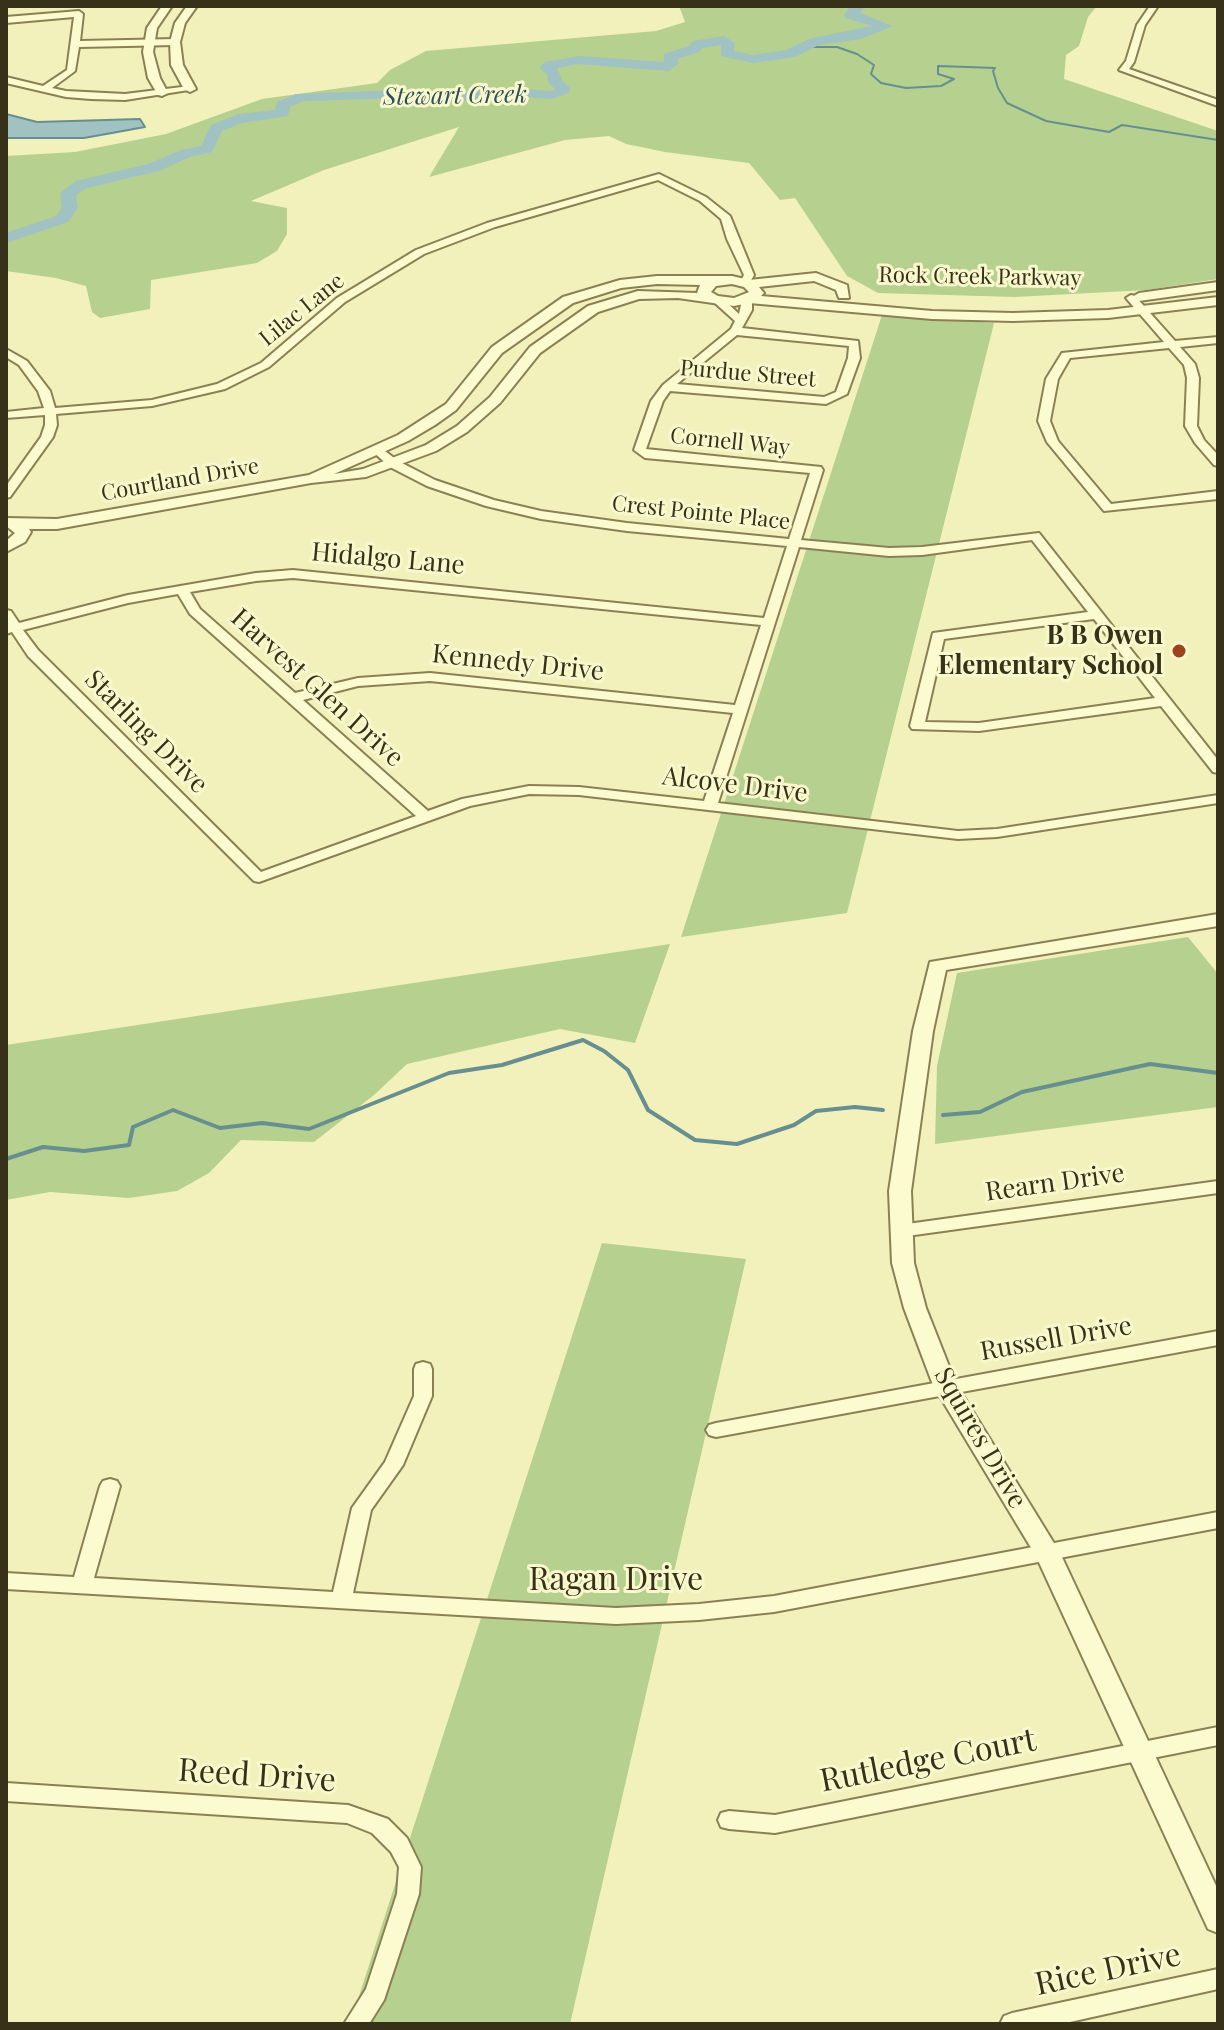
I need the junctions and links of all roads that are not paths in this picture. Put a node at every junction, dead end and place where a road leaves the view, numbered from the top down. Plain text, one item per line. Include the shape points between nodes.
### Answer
1 (29, 6) edge
2 (167, 6) edge
3 (192, 6) edge
4 (1154, 6) edge
5 (32, 18) junction
6 (6, 20) edge
7 (175, 42) junction
8 (149, 43) junction
9 (75, 44) junction
10 (6, 80) edge
11 (45, 89) junction
12 (190, 89) joint
13 (162, 93) junction
14 (1218, 103) edge
15 (742, 265) junction
16 (721, 281) junction
17 (747, 283) junction
18 (1218, 286) edge
19 (844, 295) junction
20 (1131, 298) junction
21 (714, 299) junction
22 (748, 300) junction
23 (1218, 301) edge
24 (834, 306) junction
25 (895, 306) junction
26 (1141, 311) junction
27 (738, 326) junction
28 (1218, 340) edge
29 (1172, 344) junction
30 (6, 352) edge
31 (667, 387) junction
32 (50, 409) junction
33 (6, 415) edge
34 (377, 450) junction
35 (1218, 462) edge
36 (394, 464) junction
37 (311, 479) junction
38 (6, 494) edge
39 (1218, 495) edge
40 (11, 533) edge
41 (794, 542) junction
42 (182, 590) junction
43 (1097, 615) junction
44 (769, 622) junction
45 (8, 624) edge
46 (293, 698) junction
47 (1165, 701) junction
48 (740, 710) junction
49 (1218, 769) edge
50 (1218, 799) edge
51 (710, 806) junction
52 (426, 817) junction
53 (259, 878) joint
54 (1218, 920) edge
55 (1218, 1187) edge
56 (900, 1231) junction
57 (1218, 1338) edge
58 (423, 1369) dead end
59 (945, 1385) junction
60 (716, 1430) dead end
61 (110, 1486) dead end
62 (1218, 1520) edge
63 (1047, 1553) junction
64 (6, 1581) edge
65 (82, 1585) junction
66 (341, 1599) junction
67 (1218, 1736) edge
68 (1138, 1751) junction
69 (6, 1792) edge
70 (729, 1820) dead end
71 (1218, 1920) edge
72 (1218, 1979) edge
73 (356, 2024) edge
74 (1012, 2024) edge

1 - 5 street
2 - 8 street
3 - 7 street
4 - 14 street via 1123,70
5 - 6 street
5 - 9 street via 79,14
7 - 8 street
7 - 12 street via 177,65
8 - 9 street
8 - 13 street via 149,63
9 - 11 street via 71,71
10 - 11 street
11 - 13 street via 106,97
12 - 13 street
15 - 16 street
15 - 17 street via 749,275
15 - 32 street, Lilac Lane via 718,208 659,177 491,225 420,252 341,300 265,365 221,387 152,403
16 - 17 street, Rock Creek Parkway
16 - 21 street via 703,290
16 - 34 street, Courtland Drive via 620,284 568,300 497,350 451,407
17 - 19 street, Rock Creek Parkway via 816,277 842,288
17 - 22 street via 757,293
18 - 20 street, Rock Creek Parkway
19 - 24 street
19 - 25 street, Rock Creek Parkway
20 - 25 street, Rock Creek Parkway
20 - 26 street
21 - 22 street, Courtland Drive
21 - 27 street
21 - 36 street, Courtland Drive via 638,295 593,309 535,350 495,400 462,429
22 - 24 street, Rock Creek Parkway
22 - 27 street
23 - 26 street, Rock Creek Parkway
24 - 25 street, Rock Creek Parkway
25 - 26 street, Rock Creek Parkway via 1031,317
26 - 29 street
27 - 31 street
27 - 31 street, Purdue Street via 854,343 841,394 826,401
28 - 29 street
29 - 35 street via 1192,372 1192,430
29 - 39 street via 1066,355 1052,379 1045,427 1108,508
30 - 32 street via 34,375
31 - 41 street, Cornell Way via 640,450 645,454 817,470
32 - 33 street, Lilac Lane
32 - 38 street via 47,437
34 - 36 street, Crest Pointe Place
34 - 37 street, Courtland Drive
36 - 37 street, Courtland Drive via 341,479
36 - 41 street, Crest Pointe Place via 431,483 541,515
37 - 40 street, Courtland Drive
41 - 43 street, Crest Pointe Place via 889,552 1035,536
41 - 44 street
42 - 44 street, Hidalgo Lane via 265,576 313,575
42 - 45 street, Hidalgo Lane
42 - 46 street, Harvest Glen Drive via 195,611
43 - 47 street
43 - 47 street via 938,636 917,726 979,727
44 - 48 street
45 - 53 street, Starling Drive
46 - 48 street, Kennedy Drive via 358,682 430,677
46 - 52 street, Harvest Glen Drive
47 - 49 street
48 - 51 street
50 - 51 street, Alcove Drive via 958,835
51 - 52 street, Alcove Drive via 537,790 482,798
52 - 53 street, Alcove Drive
54 - 56 street, Squires Drive via 937,966 901,1179
55 - 56 street, Rearn Drive
56 - 59 street, Squires Drive via 915,1308
57 - 59 street, Russell Drive
58 - 66 street via 423,1396 393,1465 362,1508
59 - 60 street, Russell Drive
59 - 63 street, Squires Drive
61 - 65 street
62 - 63 street, Ragan Drive
63 - 66 street, Ragan Drive via 774,1604 699,1612 616,1616
63 - 68 street, Squires Drive
64 - 65 street, Ragan Drive
65 - 66 street, Ragan Drive
67 - 68 street, Rutledge Court
68 - 70 street, Rutledge Court via 775,1824
68 - 71 street, Squires Drive
69 - 73 street, Reed Drive via 348,1814 380,1826 399,1845 410,1867 408,1894 376,1993
72 - 74 street, Rice Drive

